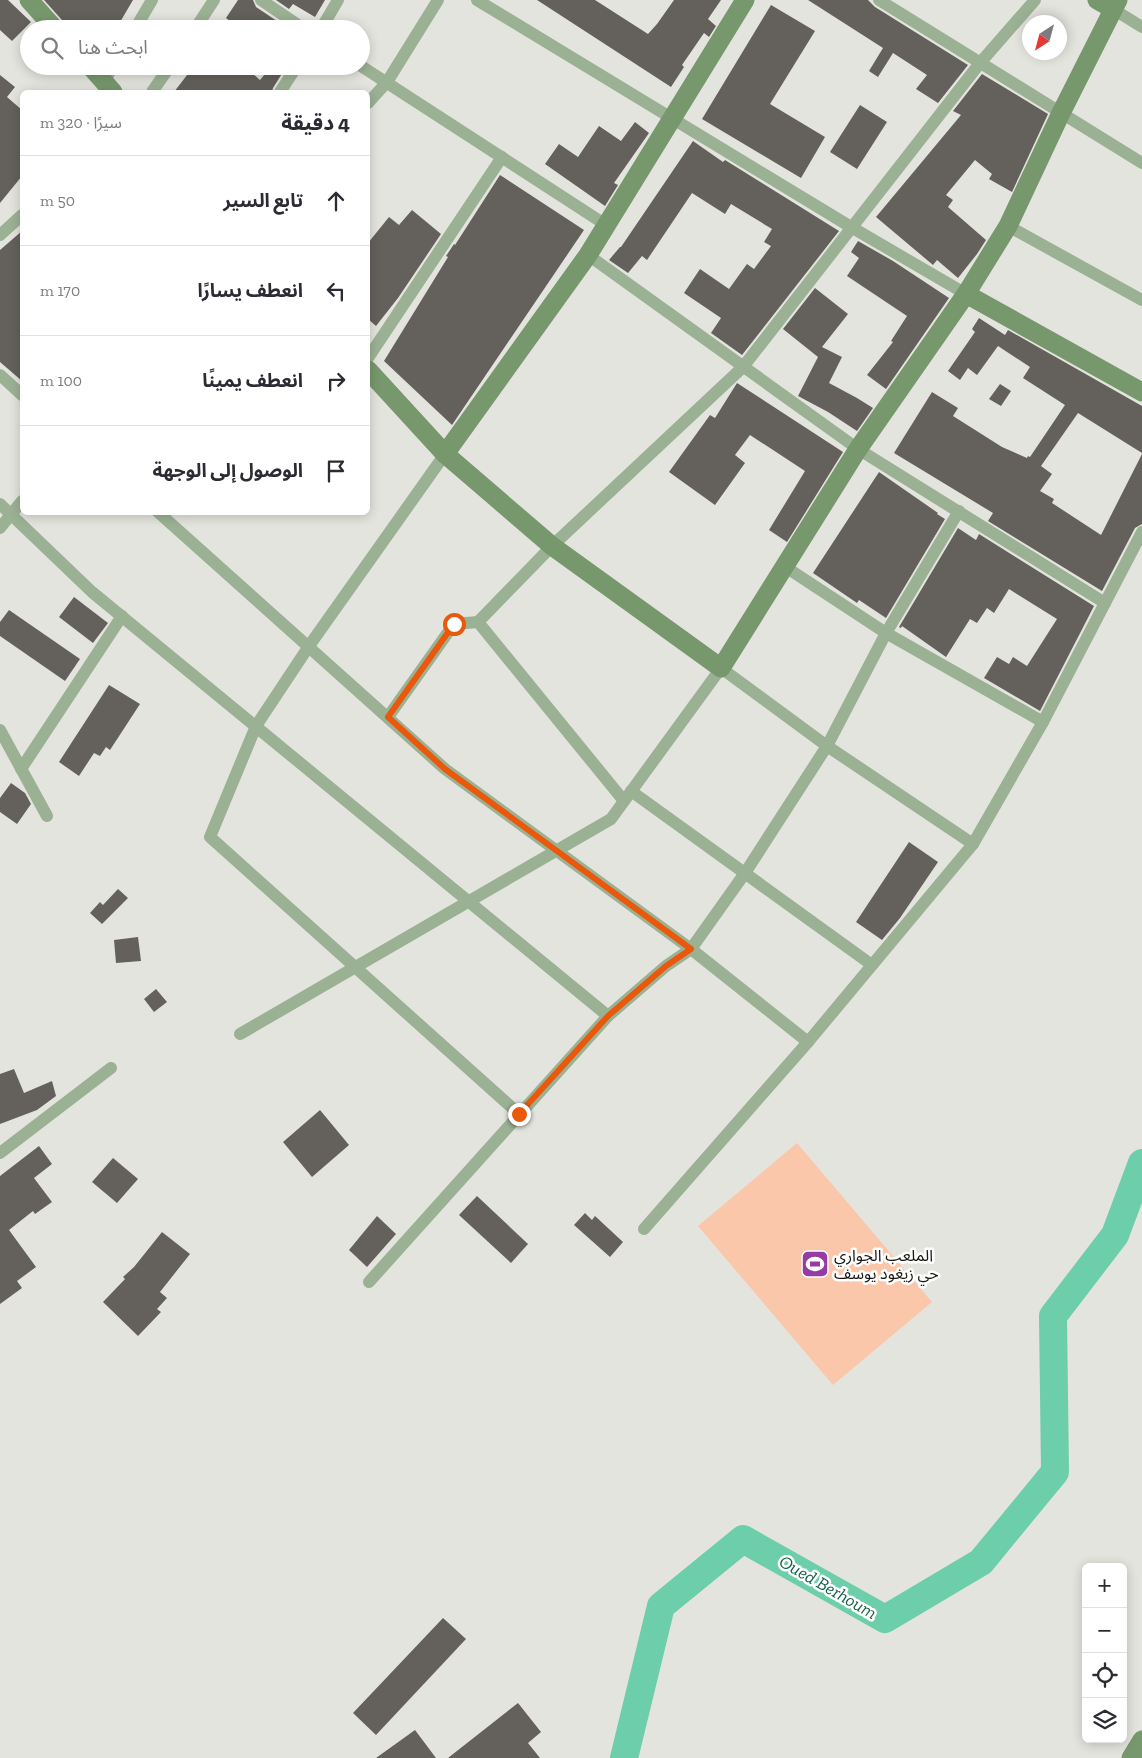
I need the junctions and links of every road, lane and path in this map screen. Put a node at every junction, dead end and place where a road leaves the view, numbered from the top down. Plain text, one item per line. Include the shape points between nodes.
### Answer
1 (29, 0) edge
2 (152, 0) edge
3 (214, 0) edge
4 (261, 0) edge
5 (338, 0) edge
6 (438, 0) edge
7 (477, 0) edge
8 (744, 0) edge
9 (879, 0) edge
10 (1035, 0) edge
11 (1097, 0) edge
12 (1115, 5) edge
13 (47, 20) edge
14 (140, 20) edge
15 (201, 20) edge
16 (291, 20) edge
17 (326, 20) edge
18 (1142, 27) edge
19 (980, 63) junction
20 (370, 72) edge
21 (164, 75) edge
22 (291, 75) edge
23 (387, 82) junction
24 (153, 90) edge
25 (281, 90) edge
26 (370, 101) edge
27 (1061, 113) junction
28 (673, 119) junction
29 (502, 157) junction
30 (1142, 163) edge
31 (20, 217) edge
32 (606, 225) junction
33 (1008, 226) junction
34 (851, 227) junction
35 (0, 235) edge
36 (588, 255) junction
37 (966, 294) junction
38 (1142, 300) edge
39 (370, 355) edge
40 (744, 367) junction
41 (370, 372) edge
42 (0, 376) edge
43 (1142, 392) edge
44 (20, 393) edge
45 (858, 449) junction
46 (445, 454) junction
47 (0, 504) edge
48 (20, 504) edge
49 (959, 511) junction
50 (11, 515) junction
51 (161, 515) edge
52 (0, 528) edge
53 (1142, 532) edge
54 (552, 546) junction
55 (784, 566) junction
56 (1105, 603) junction
57 (122, 616) junction
58 (478, 622) junction
59 (886, 633) junction
60 (309, 646) junction
61 (721, 668) junction
62 (388, 717) junction
63 (1043, 722) junction
64 (256, 726) junction
65 (0, 730) edge
66 (827, 746) junction
67 (21, 768) junction
68 (627, 796) junction
69 (47, 816) dead end
70 (973, 844) junction
71 (556, 850) junction
72 (746, 873) junction
73 (469, 901) junction
74 (691, 949) junction
75 (872, 966) junction
76 (356, 967) junction
77 (608, 1016) junction
78 (240, 1034) dead end
79 (808, 1042) junction
80 (111, 1068) dead end
81 (519, 1114) junction
82 (0, 1153) edge
83 (644, 1229) dead end
84 (369, 1282) dead end
85 (1142, 1740) edge
86 (1131, 1758) edge

1 - 13 street
2 - 14 street
3 - 15 street
4 - 16 street
5 - 17 street
6 - 23 street
7 - 28 street
8 - 28 street
9 - 19 street
10 - 19 street
11 - 12 street
12 - 18 street
12 - 27 street
19 - 27 street
19 - 34 street
20 - 23 street
21 - 24 street
22 - 25 street
23 - 26 street
23 - 29 street
27 - 30 street
27 - 33 street
28 - 32 street
28 - 34 street
29 - 32 street
29 - 39 street
31 - 35 street
32 - 36 street
33 - 37 street
33 - 38 street
34 - 37 street
34 - 40 street
36 - 40 street
36 - 46 street
37 - 43 street
37 - 45 street
40 - 45 street
40 - 54 street
41 - 46 street
42 - 44 street
45 - 49 street
45 - 55 street
46 - 54 street
46 - 60 street
47 - 50 street
48 - 50 street
49 - 56 street
49 - 59 street
50 - 52 street
50 - 57 street
51 - 60 street
53 - 56 street
54 - 58 street
54 - 61 street
55 - 59 street
55 - 61 street
56 - 63 street
57 - 64 street
57 - 67 street
58 - 62 street via 454,624
58 - 68 street
59 - 63 street
59 - 66 street
60 - 62 street
60 - 64 street
61 - 66 street
61 - 68 street
62 - 71 street via 445,769
63 - 70 street
64 - 73 street
64 - 76 street via 210,836
65 - 67 street
66 - 70 street
66 - 72 street
67 - 69 street
68 - 71 street via 611,819
68 - 72 street
70 - 75 street
71 - 73 street
71 - 74 street
72 - 74 street
72 - 75 street
73 - 76 street
73 - 77 street
74 - 77 street
74 - 79 street
75 - 79 street
76 - 78 street
76 - 81 street
77 - 81 street
79 - 83 street
80 - 82 street
81 - 84 street
85 - 86 street

